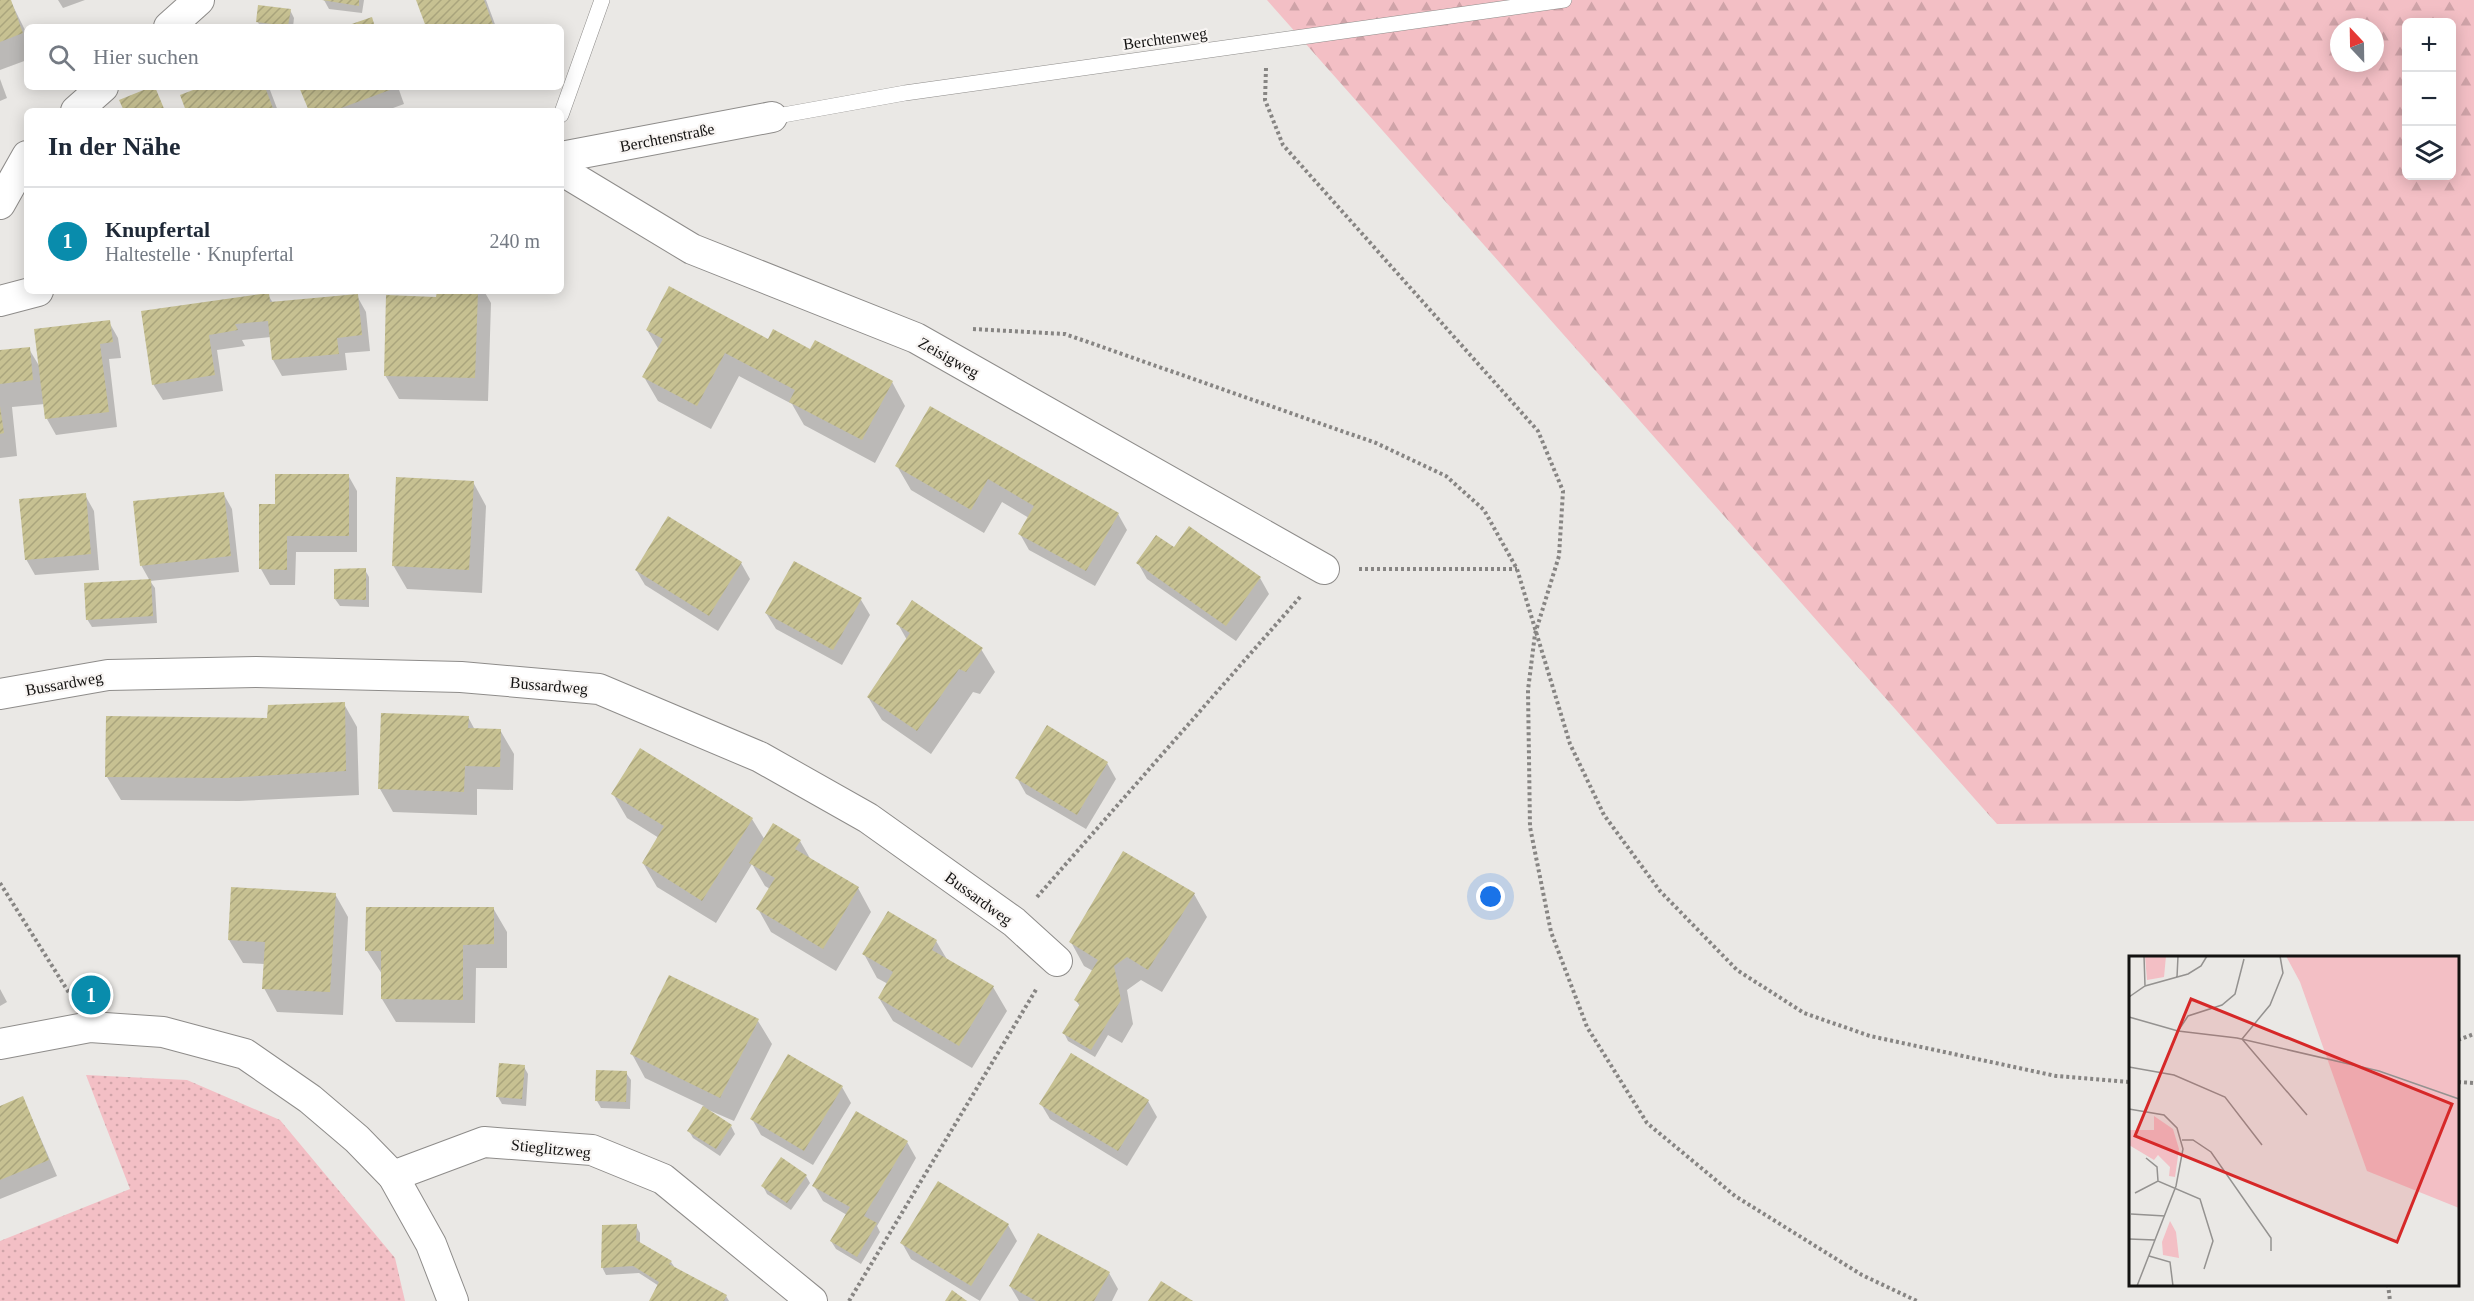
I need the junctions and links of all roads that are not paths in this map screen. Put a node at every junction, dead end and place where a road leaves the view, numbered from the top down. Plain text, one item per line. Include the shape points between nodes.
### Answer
1 (199, 0) edge
2 (602, 0) edge
3 (1564, 0) edge
4 (172, 24) edge
5 (100, 90) edge
6 (79, 108) edge
7 (564, 108) edge
8 (772, 117) joint
9 (564, 156) edge
10 (24, 161) edge
11 (564, 172) edge
12 (0, 204) edge
13 (27, 294) edge
14 (0, 301) edge
15 (1324, 569) road end
16 (0, 694) edge
17 (1058, 961) dead end
18 (0, 1044) edge
19 (393, 1176) junction
20 (453, 1301) edge
21 (812, 1301) edge

1 - 4 street
2 - 7 lane
3 - 8 lane, Berchtenweg via 905,93
5 - 6 street
8 - 9 street, Berchtenstraße
10 - 12 street
11 - 15 street, Zeisigweg via 692,249 916,338
13 - 14 street
16 - 17 street, Bussardweg via 108,675 256,672 461,677 599,689 760,757 868,818 1014,922
18 - 19 street via 90,1027 163,1032 245,1054 310,1099
19 - 20 street via 431,1244
19 - 21 street, Stieglitzweg via 484,1142 592,1150 663,1179

